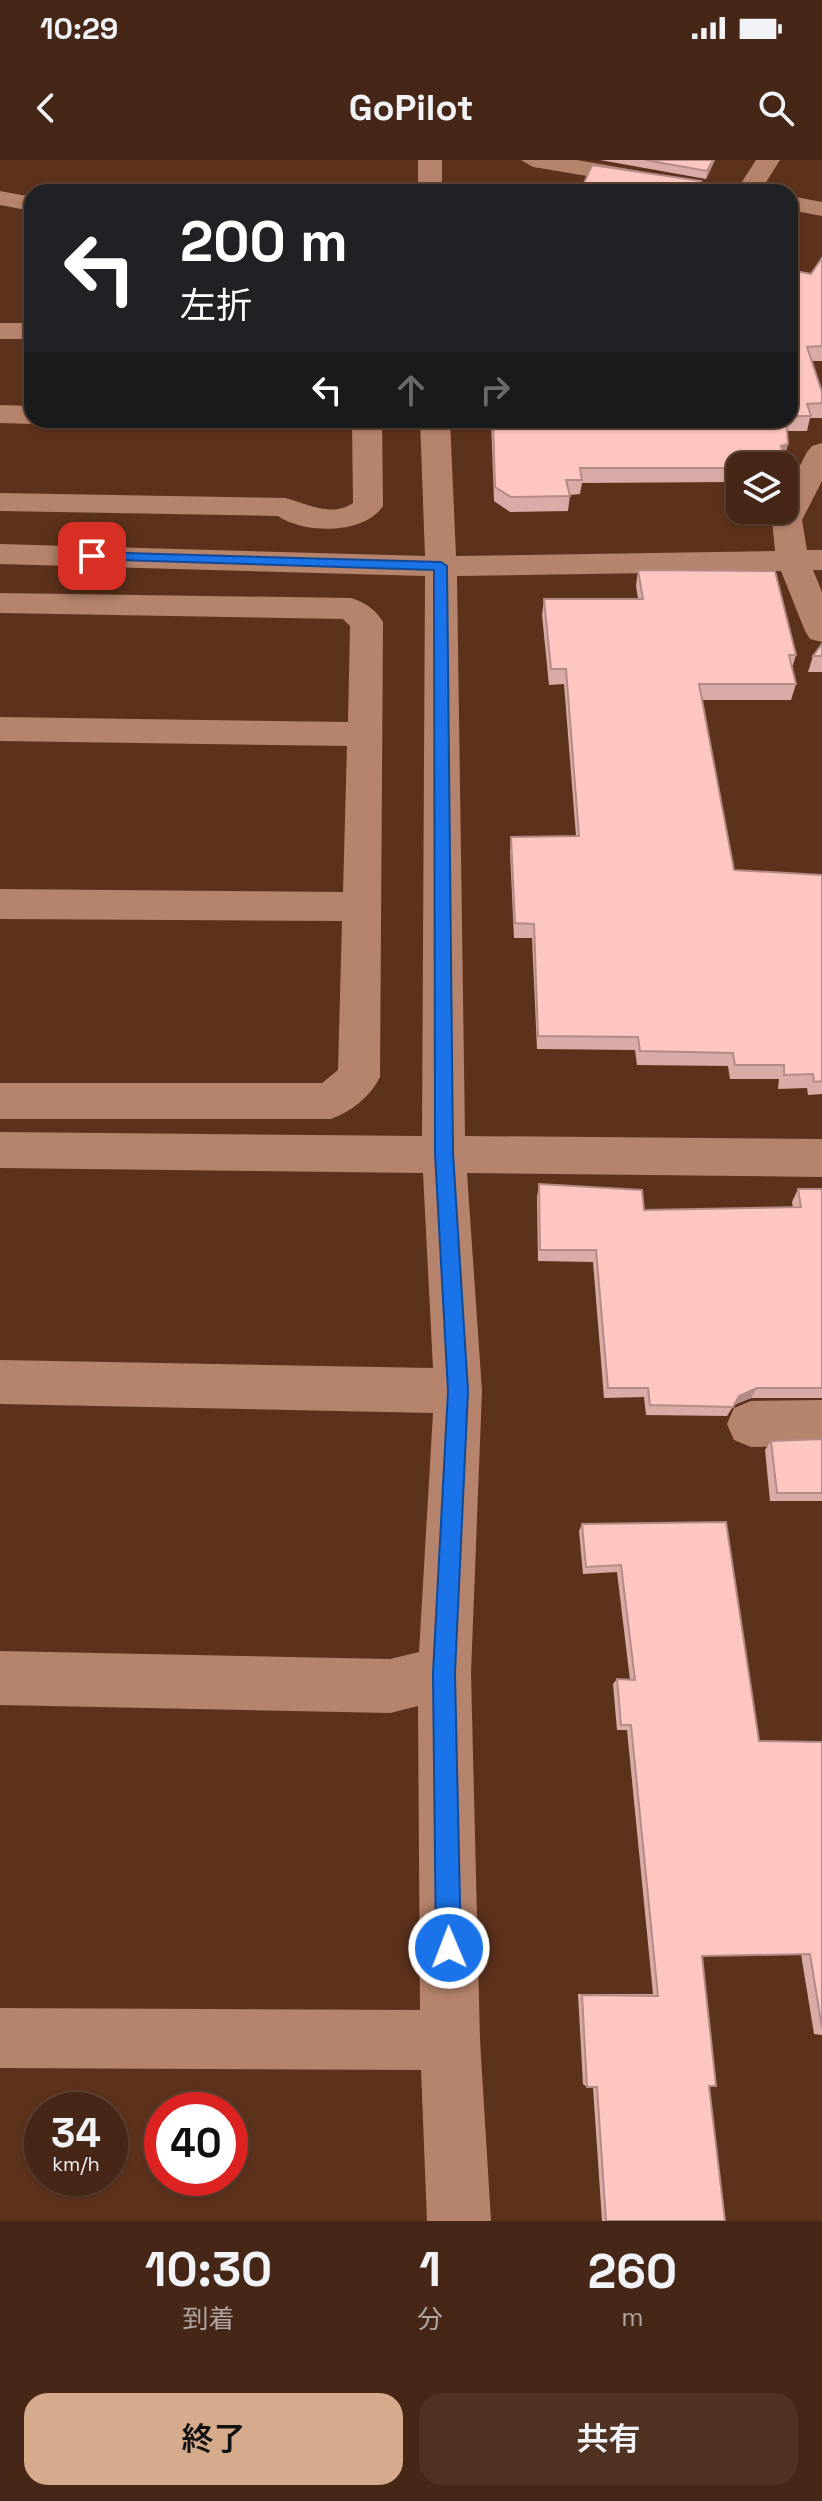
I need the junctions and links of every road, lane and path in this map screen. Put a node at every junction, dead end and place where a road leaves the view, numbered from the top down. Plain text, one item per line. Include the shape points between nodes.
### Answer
1 (430, 160) edge
2 (533, 160) edge
3 (768, 160) edge
4 (430, 184) edge
5 (675, 184) edge
6 (753, 184) edge
7 (0, 198) edge
8 (24, 202) edge
9 (798, 204) edge
10 (822, 209) edge
11 (0, 331) edge
12 (24, 331) edge
13 (0, 414) edge
14 (24, 415) edge
15 (367, 428) edge
16 (435, 428) edge
17 (822, 452) edge
18 (0, 502) edge
19 (0, 554) edge
20 (807, 560) edge
21 (441, 566) junction
22 (0, 603) edge
23 (822, 631) edge
24 (0, 729) edge
25 (365, 734) junction
26 (0, 904) edge
27 (364, 907) junction
28 (0, 1101) edge
29 (0, 1150) edge
30 (444, 1153) junction
31 (822, 1158) edge
32 (0, 1382) edge
33 (458, 1391) junction
34 (822, 1423) edge
35 (751, 1424) dead end
36 (444, 1673) junction
37 (0, 1678) edge
38 (0, 2038) edge
39 (450, 2040) junction
40 (459, 2221) edge

1 - 4 street
2 - 5 street
3 - 6 street
7 - 8 street
9 - 10 street
11 - 12 street
13 - 14 street
15 - 18 street via 368,506 355,516 301,518 285,507
16 - 21 street
17 - 20 street via 787,520
19 - 21 street
20 - 21 street
20 - 23 street
21 - 30 street
22 - 25 street via 351,609 367,622
24 - 25 street
25 - 27 street
26 - 27 street
27 - 28 street via 359,1077 331,1101
29 - 30 street
30 - 31 street
30 - 33 street
32 - 33 street
33 - 36 street
34 - 35 street
36 - 37 street via 390,1686
36 - 39 street
38 - 39 street
39 - 40 street

